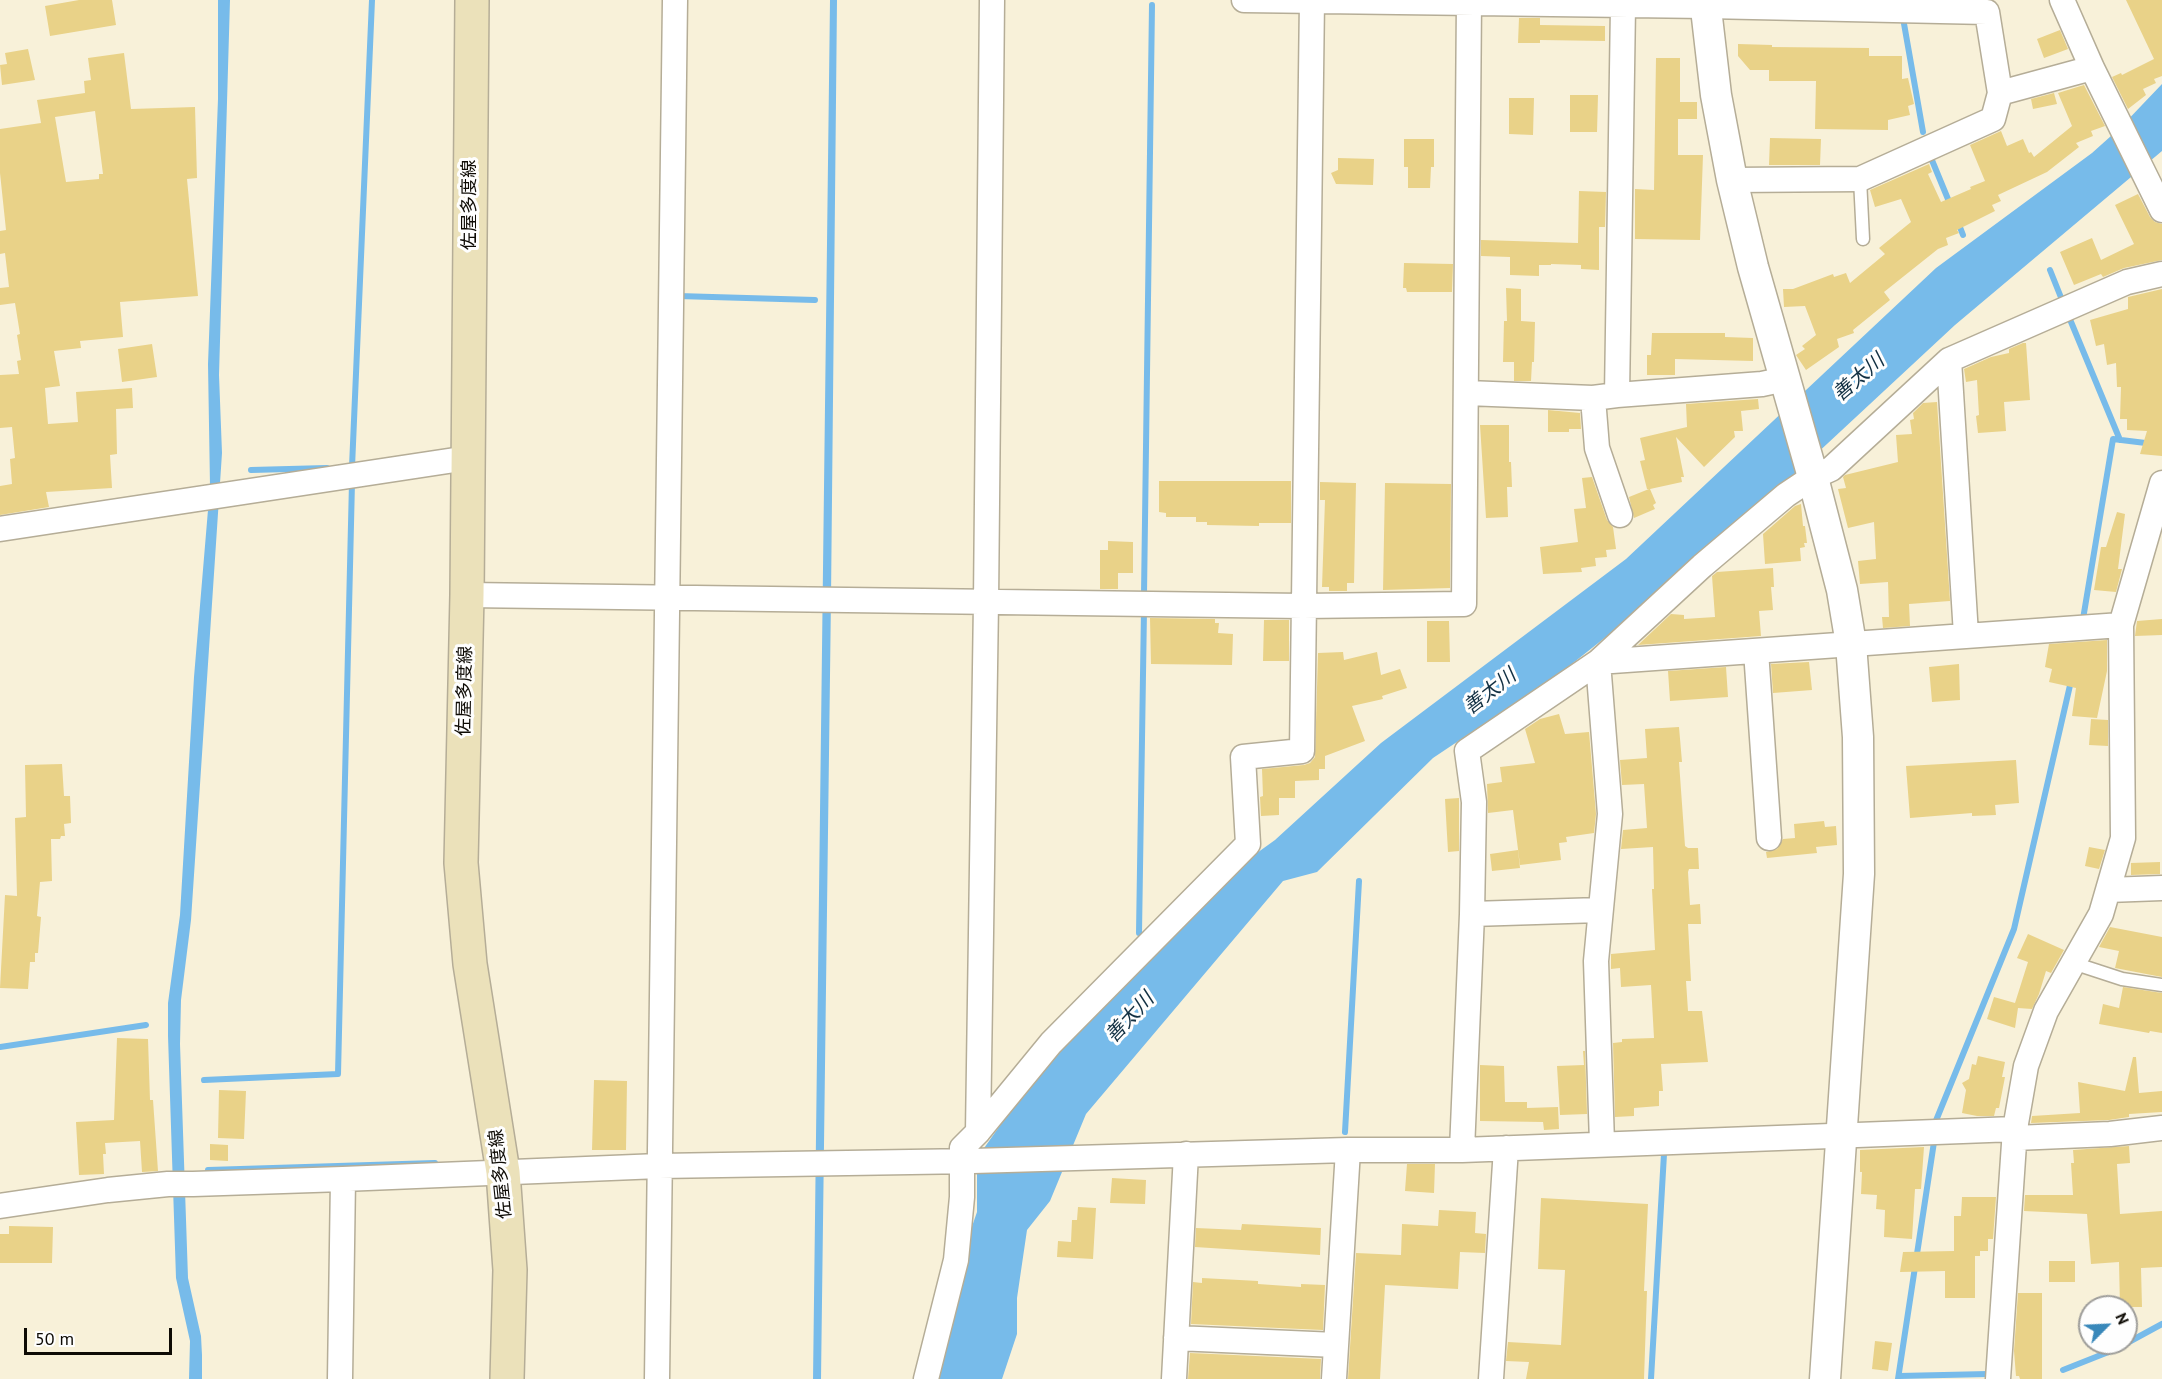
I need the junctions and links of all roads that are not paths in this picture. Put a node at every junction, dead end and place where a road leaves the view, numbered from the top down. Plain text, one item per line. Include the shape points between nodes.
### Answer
1 (472, 0) edge
2 (675, 0) edge
3 (992, 0) edge
4 (1244, 0) edge
5 (2062, 0) edge
6 (1312, 1) edge
7 (1469, 1) edge
8 (1706, 3) edge
9 (1623, 6) junction
10 (2092, 68) junction
11 (2000, 93) junction
12 (1860, 179) junction
13 (1732, 180) junction
14 (2162, 210) edge
15 (1863, 239) dead end
16 (2162, 274) edge
17 (1949, 360) junction
18 (1788, 388) junction
19 (1467, 393) junction
20 (1617, 395) junction
21 (1593, 398) junction
22 (468, 459) junction
23 (1812, 473) junction
24 (2162, 483) edge
25 (1620, 515) dead end
26 (0, 529) edge
27 (467, 595) junction
28 (666, 597) junction
29 (986, 602) junction
30 (1303, 606) junction
31 (2121, 625) junction
32 (1966, 635) junction
33 (1851, 644) junction
34 (1756, 651) junction
35 (1598, 662) junction
36 (1769, 838) dead end
37 (2162, 888) edge
38 (2109, 890) junction
39 (1600, 910) junction
40 (1472, 914) junction
41 (2073, 963) junction
42 (2162, 985) edge
43 (2162, 1128) edge
44 (978, 1132) junction
45 (2015, 1134) junction
46 (1840, 1135) junction
47 (1602, 1143) junction
48 (1506, 1148) junction
49 (1348, 1150) junction
50 (1462, 1150) junction
51 (1186, 1154) junction
52 (967, 1161) junction
53 (659, 1166) junction
54 (503, 1172) junction
55 (343, 1179) junction
56 (0, 1206) edge
57 (1176, 1338) junction
58 (1336, 1345) junction
59 (340, 1379) edge
60 (507, 1379) edge
61 (657, 1379) edge
62 (926, 1379) edge
63 (1174, 1379) edge
64 (1334, 1379) edge
65 (1491, 1379) edge
66 (1825, 1379) edge
67 (1998, 1379) edge

1 - 22 main road, 佐屋多度線
2 - 28 street
3 - 29 street
4 - 6 street
5 - 10 street
6 - 7 street
6 - 30 street
7 - 9 street
7 - 19 street
8 - 9 street
8 - 11 street via 1987,12
8 - 13 street via 1716,95
9 - 20 street
10 - 11 street
10 - 14 street
11 - 12 street via 1993,118
12 - 13 street
12 - 15 lane
13 - 18 street
16 - 17 street via 2127,282
17 - 23 street via 1831,469
17 - 32 street
18 - 20 street via 1762,384
18 - 23 street
19 - 21 street
19 - 30 street via 1464,604
20 - 21 street
21 - 25 street via 1597,448
22 - 26 street
22 - 27 main road, 佐屋多度線
23 - 33 street via 1842,591
23 - 35 street via 1702,566
24 - 31 street
27 - 28 street
27 - 54 main road, 佐屋多度線 via 461,863 470,964
28 - 29 street
28 - 53 street
29 - 30 street
29 - 44 street
30 - 44 street via 1302,751 1243,757 1248,844 1051,1043
31 - 32 street
31 - 38 street via 2123,838
32 - 33 street
33 - 34 street
33 - 46 street via 1858,738 1859,874
34 - 35 street
34 - 36 street
35 - 39 street via 1610,814
35 - 40 street via 1467,751 1474,802
37 - 38 street
38 - 41 street via 2101,914
39 - 40 street
39 - 47 street via 1596,961
40 - 50 street
41 - 42 lane via 2122,979
41 - 45 street via 2046,1011 2026,1066
43 - 45 street via 2110,1134
44 - 52 street via 962,1148
45 - 46 street
45 - 67 street
46 - 47 street
46 - 66 street
47 - 48 street
48 - 50 street
48 - 65 street
49 - 50 street
49 - 51 street
49 - 58 street
51 - 52 street
51 - 57 street
52 - 53 street
52 - 62 street via 956,1260
53 - 54 street
53 - 61 street
54 - 55 street
54 - 60 main road, 佐屋多度線 via 510,1270
55 - 56 street via 178,1184
55 - 59 street
57 - 58 street
57 - 63 street
58 - 64 street

